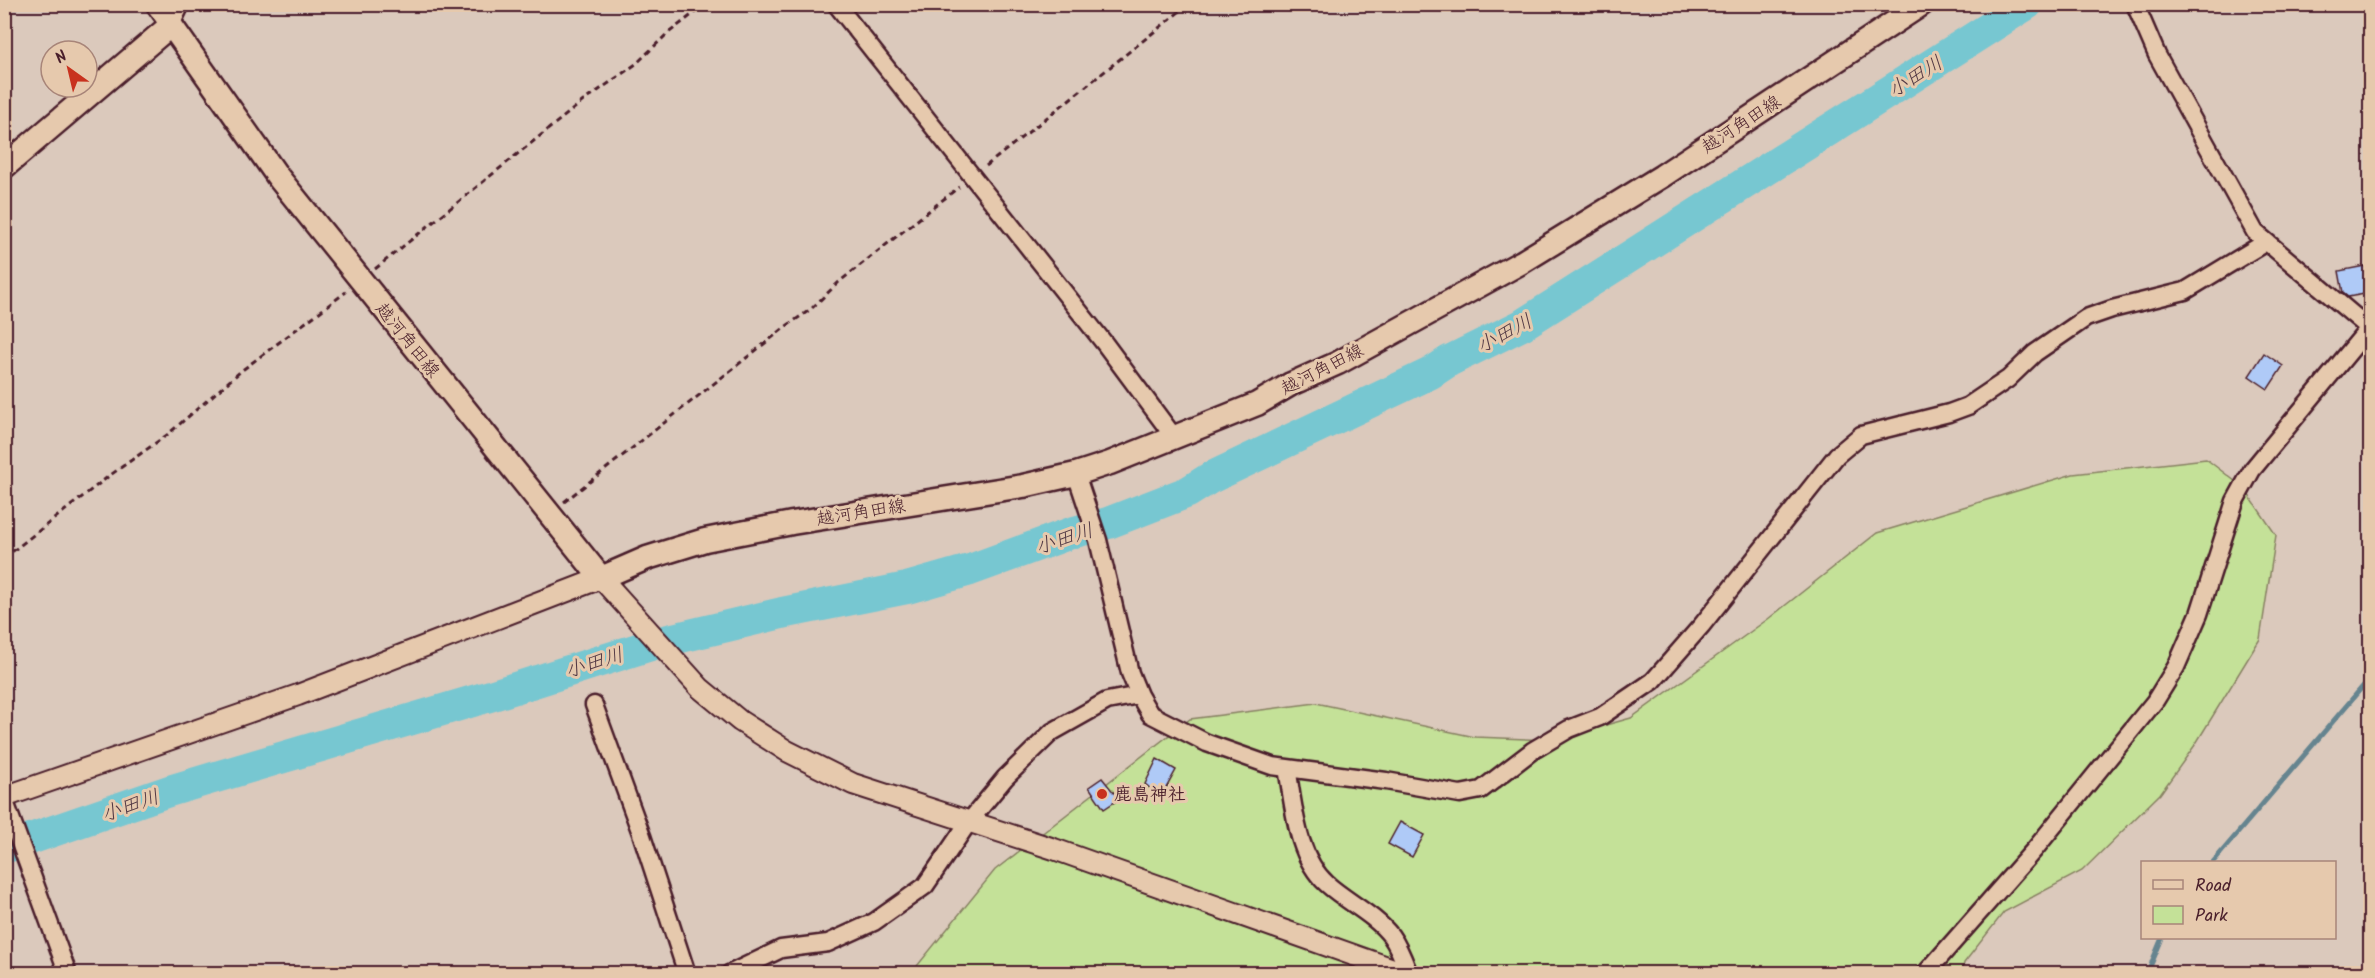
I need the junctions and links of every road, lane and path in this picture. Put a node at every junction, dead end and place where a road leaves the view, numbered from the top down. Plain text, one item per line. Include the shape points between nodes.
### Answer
1 (156, 4) edge
2 (181, 4) edge
3 (706, 4) edge
4 (836, 4) edge
5 (1189, 4) edge
6 (1922, 4) edge
7 (2135, 4) edge
8 (171, 25) junction
9 (4, 167) edge
10 (973, 176) junction
11 (2266, 242) junction
12 (360, 280) junction
13 (2370, 329) edge
14 (1174, 437) junction
15 (1076, 474) junction
16 (549, 514) junction
17 (4, 558) edge
18 (601, 578) junction
19 (1139, 695) junction
20 (594, 705) dead end
21 (1287, 768) junction
22 (4, 798) edge
23 (968, 823) junction
24 (68, 974) edge
25 (687, 974) edge
26 (729, 974) edge
27 (1408, 974) edge
28 (1925, 974) edge

1 - 8 street
2 - 8 street
3 - 12 path via 636,64 582,102
4 - 10 street
5 - 10 path
6 - 14 main road, 越河角田線 via 1662,176 1522,262 1257,404
7 - 11 street via 2157,55 2229,187 2255,232
8 - 9 main road
8 - 12 main road, 越河角田線 via 278,177
10 - 14 street
10 - 16 path via 839,282 811,309
11 - 13 street
11 - 21 street via 2185,291 2086,318 1968,406 1861,435 1837,455 1653,681 1600,717 1569,729 1532,751 1481,790 1461,794
12 - 16 main road, 越河角田線
12 - 17 path via 241,371 167,435
13 - 28 street via 2252,470 2235,501 2199,614 2176,667 2155,701 2035,849
14 - 15 main road, 越河角田線
15 - 18 main road, 越河角田線 via 705,540
15 - 19 street via 1098,540 1130,673
16 - 18 main road, 越河角田線
18 - 22 street via 298,695
18 - 23 street via 700,688 740,721 787,752 853,784
19 - 21 street via 1150,714 1207,743
19 - 23 street via 1107,701 1052,732 1005,778
20 - 25 street
21 - 27 street via 1298,830 1310,860 1325,883 1391,936
22 - 24 street
23 - 26 street via 925,886 874,922 828,943 781,949
23 - 27 street via 1054,849

